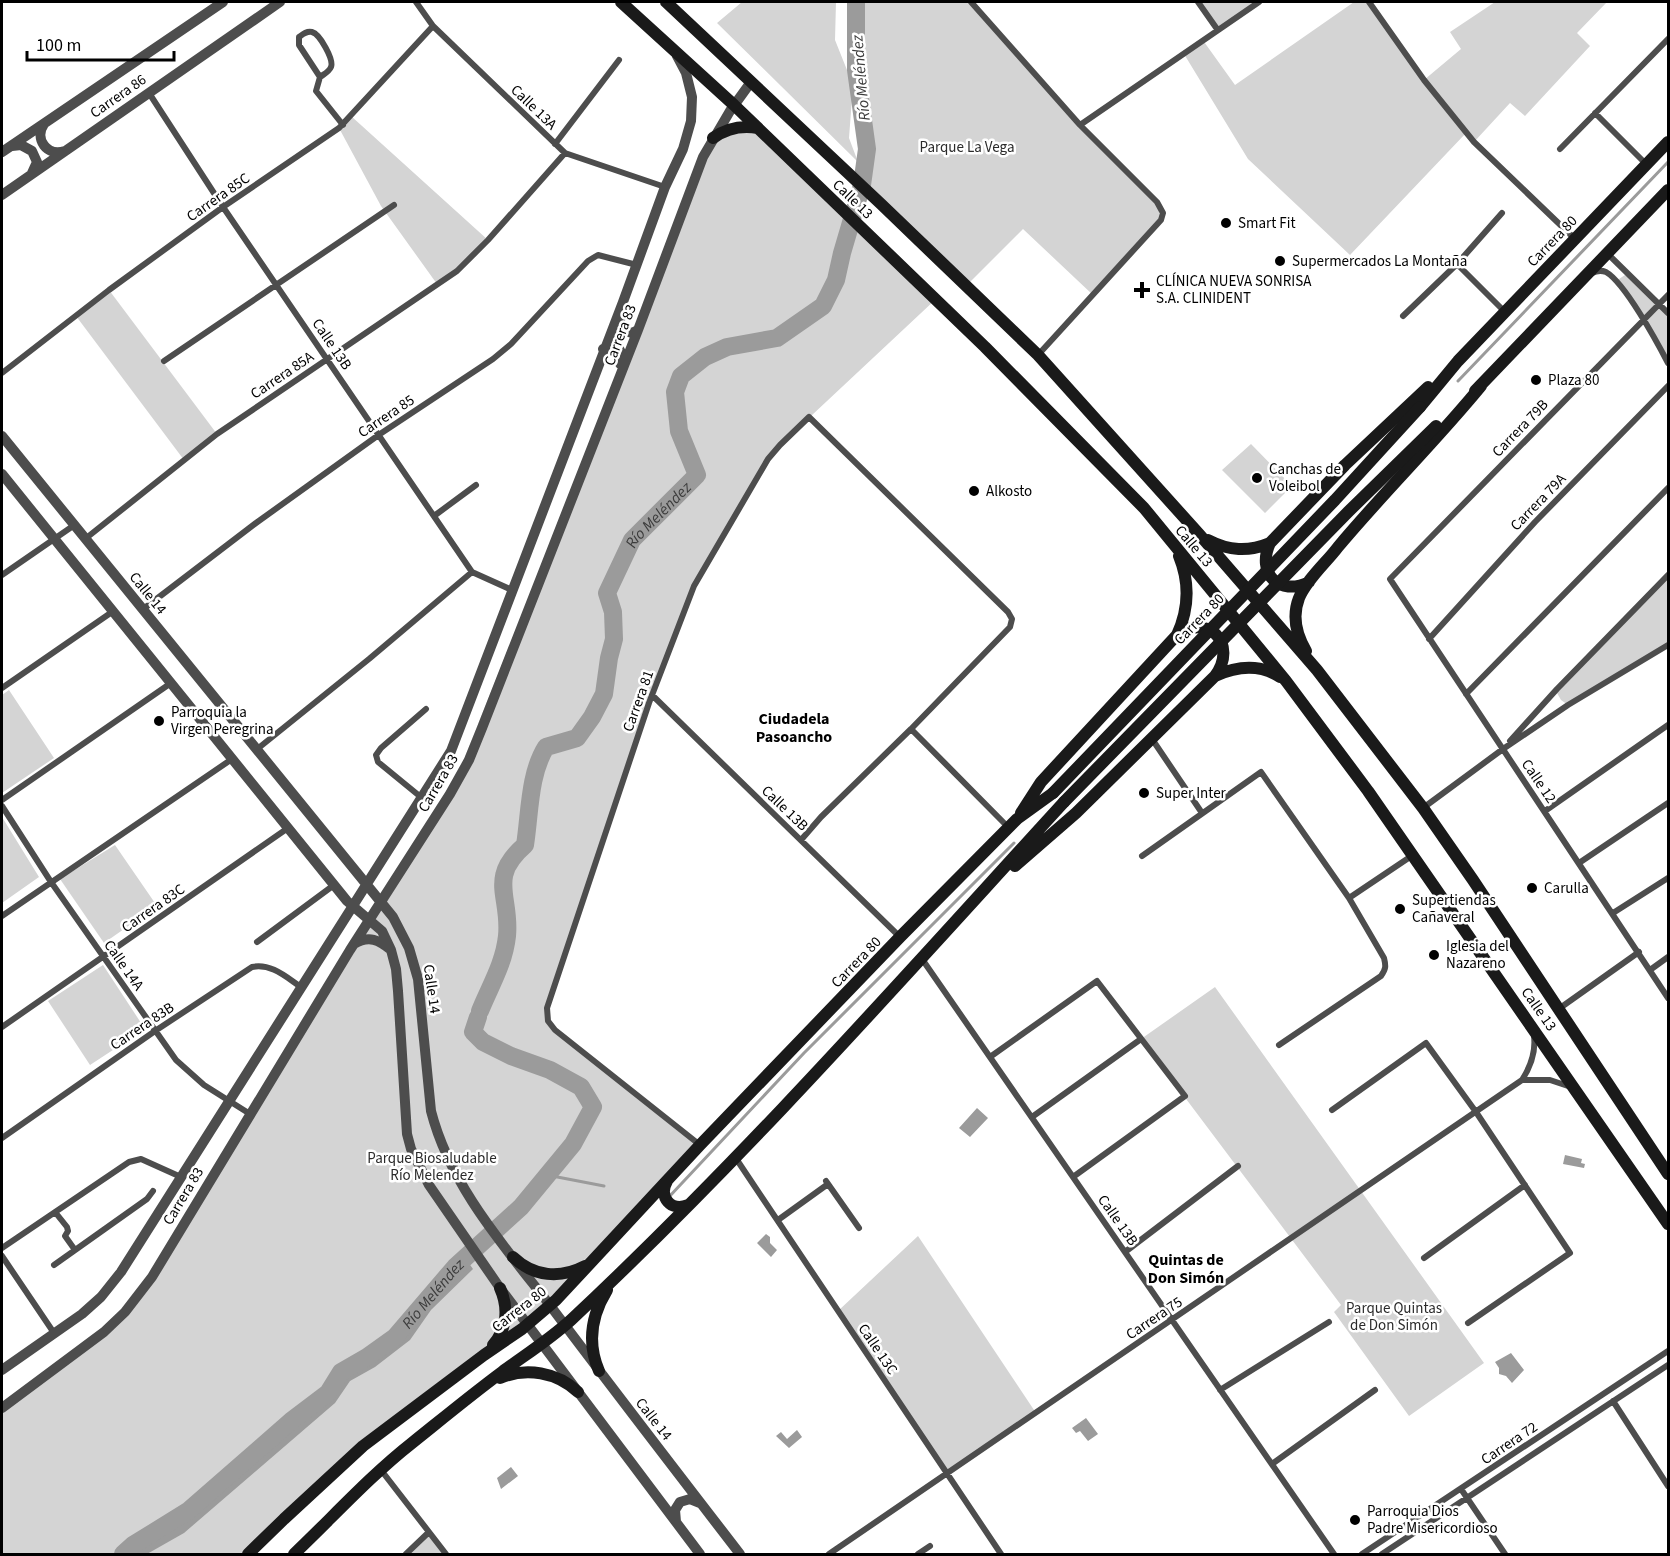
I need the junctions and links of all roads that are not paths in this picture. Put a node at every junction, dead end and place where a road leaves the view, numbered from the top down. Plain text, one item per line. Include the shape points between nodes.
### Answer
1 (223, 2) edge
2 (280, 2) edge
3 (416, 2) edge
4 (621, 2) edge
5 (666, 2) edge
6 (971, 2) edge
7 (1198, 2) edge
8 (1259, 2) edge
9 (1369, 2) edge
10 (433, 26) junction
11 (1217, 30) junction
12 (1668, 39) edge
13 (674, 50) junction
14 (619, 60) dead end
15 (320, 77) junction
16 (751, 82) junction
17 (149, 93) junction
18 (734, 105) junction
19 (1594, 114) junction
20 (46, 122) junction
21 (1080, 124) junction
22 (343, 125) junction
23 (758, 128) junction
24 (713, 138) junction
25 (1668, 142) edge
26 (555, 144) junction
27 (683, 149) junction
28 (1560, 149) dead end
29 (5, 150) edge
30 (66, 150) junction
31 (565, 153) junction
32 (703, 157) junction
33 (1647, 164) junction
34 (32, 174) junction
35 (665, 187) junction
36 (1668, 190) edge
37 (2, 195) edge
38 (394, 205) dead end
39 (224, 207) junction
40 (1502, 213) dead end
41 (1575, 239) junction
42 (1609, 252) junction
43 (1457, 264) junction
44 (637, 265) junction
45 (1588, 274) junction
46 (278, 285) junction
47 (1668, 295) edge
48 (623, 302) junction
49 (1659, 305) junction
50 (1505, 312) junction
51 (1668, 313) edge
52 (1403, 316) dead end
53 (1644, 320) junction
54 (638, 330) junction
55 (603, 349) junction
56 (1038, 355) junction
57 (327, 359) junction
58 (164, 361) dead end
59 (1458, 361) junction
60 (1668, 363) edge
61 (2, 373) edge
62 (619, 378) junction
63 (1481, 386) junction
64 (1668, 386) edge
65 (380, 434) junction
66 (2, 436) edge
67 (2, 474) edge
68 (476, 485) dead end
69 (1668, 488) edge
70 (434, 516) junction
71 (74, 526) junction
72 (1199, 534) junction
73 (86, 539) junction
74 (53, 540) junction
75 (1270, 543) junction
76 (1174, 546) junction
77 (472, 572) junction
78 (2, 575) edge
79 (1668, 575) edge
80 (1390, 579) joint
81 (1310, 581) junction
82 (512, 590) junction
83 (142, 610) junction
84 (112, 612) junction
85 (1176, 636) junction
86 (1429, 639) junction
87 (1668, 645) edge
88 (1317, 670) junction
89 (1215, 676) junction
90 (1286, 681) junction
91 (171, 683) junction
92 (2, 688) edge
93 (1466, 694) junction
94 (652, 695) junction
95 (426, 709) dead end
96 (1668, 725) edge
97 (911, 729) junction
98 (1151, 738) junction
99 (1503, 749) junction
100 (256, 750) junction
101 (451, 751) junction
102 (232, 759) junction
103 (469, 760) junction
104 (433, 782) junction
105 (450, 794) junction
106 (422, 798) junction
107 (2, 800) edge
108 (1668, 803) edge
109 (2, 806) edge
110 (1423, 808) junction
111 (1545, 811) junction
112 (1202, 813) junction
113 (1013, 823) junction
114 (288, 828) junction
115 (801, 840) junction
116 (1413, 855) junction
117 (1142, 856) dead end
118 (1580, 863) junction
119 (1668, 878) edge
120 (51, 882) junction
121 (334, 885) junction
122 (366, 885) junction
123 (1349, 898) junction
124 (381, 902) junction
125 (971, 904) junction
126 (352, 906) junction
127 (1613, 913) junction
128 (2, 916) edge
129 (370, 920) junction
130 (900, 937) junction
131 (257, 942) dead end
132 (354, 944) junction
133 (391, 950) junction
134 (1638, 952) junction
135 (104, 957) junction
136 (1668, 957) edge
137 (922, 959) junction
138 (1650, 970) junction
139 (301, 987) junction
140 (1668, 998) edge
141 (1560, 1008) junction
142 (1531, 1023) junction
143 (2, 1027) edge
144 (155, 1031) junction
145 (1142, 1039) junction
146 (1279, 1045) dead end
147 (990, 1057) junction
148 (1522, 1080) junction
149 (1577, 1090) junction
150 (230, 1102) junction
151 (1332, 1110) dead end
152 (1476, 1112) junction
153 (250, 1114) junction
154 (1032, 1117) junction
155 (2, 1138) edge
156 (700, 1145) junction
157 (735, 1157) junction
158 (1238, 1166) dead end
159 (1668, 1174) edge
160 (181, 1177) junction
161 (1073, 1177) junction
162 (668, 1180) junction
163 (1525, 1185) junction
164 (153, 1191) dead end
165 (692, 1202) junction
166 (55, 1212) junction
167 (778, 1220) junction
168 (1668, 1224) edge
169 (859, 1228) dead end
170 (2, 1248) edge
171 (75, 1250) junction
172 (1125, 1252) junction
173 (2, 1256) edge
174 (513, 1257) junction
175 (595, 1257) junction
176 (1424, 1258) dead end
177 (54, 1265) dead end
178 (616, 1276) junction
179 (500, 1288) junction
180 (549, 1305) junction
181 (1172, 1320) junction
182 (1329, 1322) dead end
183 (1468, 1323) dead end
184 (528, 1324) junction
185 (564, 1326) junction
186 (54, 1333) junction
187 (543, 1344) junction
188 (1668, 1351) edge
189 (484, 1355) junction
190 (1655, 1360) junction
191 (1668, 1365) edge
192 (2, 1370) edge
193 (1661, 1370) junction
194 (599, 1371) junction
195 (488, 1383) junction
196 (1221, 1390) junction
197 (1375, 1390) dead end
198 (578, 1392) junction
199 (1613, 1401) junction
200 (2, 1408) edge
201 (1535, 1439) junction
202 (1541, 1449) junction
203 (1272, 1464) junction
204 (381, 1470) junction
205 (947, 1474) junction
206 (1668, 1485) edge
207 (1461, 1489) junction
208 (1468, 1498) junction
209 (702, 1506) junction
210 (677, 1524) junction
211 (429, 1532) junction
212 (930, 1546) dead end
213 (696, 1553) edge
214 (248, 1554) edge
215 (294, 1554) edge
216 (406, 1554) edge
217 (446, 1554) edge
218 (740, 1554) edge
219 (832, 1554) edge
220 (918, 1554) edge
221 (1001, 1554) edge
222 (1334, 1554) edge
223 (1362, 1554) edge
224 (1382, 1554) edge
225 (1505, 1554) edge

1 - 20 street, Carrera 86
2 - 17 street, Carrera 86
3 - 10 street, Calle 13A
4 - 13 main road, Calle 13
5 - 16 main road, Calle 13
6 - 21 street
7 - 11 street
8 - 11 street
9 - 41 street via 1474,142
10 - 22 street, Carrera 85C
10 - 26 street, Calle 13A
11 - 21 street
12 - 19 street
13 - 18 main road, Calle 13
13 - 27 street, Carrera 83 via 692,96 691,121
14 - 26 street
15 - 15 street via 299,45 299,37 306,32 319,37 332,61 329,71
15 - 22 street via 319,97
16 - 18 street, Carrera 83
16 - 56 main road, Calle 13
17 - 30 street, Carrera 86
17 - 39 street, Calle 13B
18 - 23 main road, Calle 13
18 - 24 street, Carrera 83
19 - 28 street
19 - 33 street
20 - 29 street, Carrera 86
20 - 30 street via 40,135 45,148 59,153
21 - 56 street via 1157,202 1163,213 1161,220
22 - 39 street, Carrera 85C
23 - 24 main road via 732,129
23 - 76 main road, Calle 13 via 1017,377 1144,508
24 - 32 street, Carrera 83
25 - 33 main road, Carrera 80
26 - 31 street, Calle 13A
27 - 32 street
27 - 35 street, Carrera 83
29 - 34 street via 21,145 32,150 37,162
30 - 34 street, Carrera 86
31 - 35 street, Calle 13A
31 - 57 street, Carrera 85A via 457,271
32 - 54 street, Carrera 83
33 - 41 main road, Carrera 80
34 - 37 street, Carrera 86
35 - 44 street, Carrera 83
36 - 42 main road
38 - 46 street
39 - 46 street, Calle 13B
39 - 61 street, Carrera 85C
40 - 43 street
41 - 50 main road, Carrera 80
42 - 45 main road
42 - 49 street
43 - 50 street
43 - 52 street
44 - 48 street, Carrera 83
44 - 65 street, Carrera 85 via 598,255 588,261 511,344
45 - 53 street via 1606,272
45 - 63 main road
46 - 57 street, Calle 13B
46 - 58 street
47 - 49 street, Carrera 79B
48 - 54 street via 619,324 622,330
48 - 55 street, Carrera 83
49 - 51 street
49 - 53 street, Carrera 79B
50 - 59 main road, Carrera 80
53 - 60 street
53 - 80 street, Carrera 79B
54 - 62 street, Carrera 83
55 - 62 street via 614,346 623,353
55 - 82 street, Carrera 83
56 - 72 main road, Calle 13
57 - 65 street, Calle 13B
57 - 73 street, Carrera 85A via 217,434
59 - 75 main road, Carrera 80 via 1348,462
59 - 113 main road, Carrera 80, bridge via 1335,500 1053,793
62 - 103 street, Carrera 83
63 - 81 main road
63 - 125 main road, bridge via 1348,512 1064,802
64 - 86 street, Carrera 79A via 1534,522
65 - 70 street, Calle 13B
65 - 83 street, Carrera 85
66 - 71 street, Calle 14
67 - 74 street
68 - 70 street
69 - 93 street
70 - 77 street, Calle 13B
71 - 73 street, Calle 14
71 - 74 street
72 - 75 main road via 1228,549 1250,549
72 - 88 main road, Calle 13
73 - 83 street, Calle 14
74 - 78 street
74 - 84 street
75 - 81 main road via 1264,560 1270,577 1294,587
76 - 85 main road via 1184,568 1188,591 1185,614
76 - 90 main road, Calle 13
77 - 82 street
77 - 100 street
79 - 99 street
80 - 86 street, Calle 12
81 - 88 main road via 1299,600 1296,621 1301,641
82 - 101 street, Carrera 83
83 - 100 street, Calle 14
84 - 91 street
84 - 92 street
85 - 89 main road via 1191,627 1201,627 1219,637 1225,657
85 - 113 main road via 1041,782
86 - 93 street, Calle 12
87 - 99 street
88 - 110 main road, Calle 13
89 - 90 main road via 1253,668
89 - 98 main road
90 - 116 main road, Calle 13
91 - 102 street
91 - 107 street
93 - 99 street, Calle 12
94 - 97 street, Carrera 81 via 694,586 768,459 809,417 1012,619 1010,627
94 - 115 street, Calle 13B
94 - 156 street, Carrera 81 via 547,1008 548,1021
95 - 106 street via 376,755 378,762
96 - 111 street
97 - 113 street
97 - 115 street
98 - 112 street
98 - 125 main road via 1076,813
99 - 110 street
99 - 111 street, Calle 12
100 - 122 street, Calle 14
101 - 103 street via 455,765
101 - 104 street, Carrera 83
102 - 114 street
102 - 120 street
103 - 105 street, Carrera 83
104 - 105 street via 447,778 451,783
104 - 106 street, Carrera 83
105 - 124 street, Carrera 83
106 - 122 street, Carrera 83
108 - 118 street
109 - 120 street, Calle 14A
110 - 141 main road, Calle 13
111 - 118 street, Calle 12
112 - 117 street
112 - 123 street via 1261,772
113 - 130 main road, Carrera 80
114 - 121 street
114 - 135 street, Carrera 83C
115 - 130 street, Calle 13B
116 - 123 street
116 - 142 main road, Calle 13
118 - 127 street, Calle 12
119 - 127 street
120 - 128 street
120 - 135 street, Calle 14A
121 - 126 street
121 - 131 street
122 - 124 street, Calle 14
122 - 126 street, Carrera 83
123 - 146 street via 1384,958 1385,970
124 - 129 street, Carrera 83
124 - 174 street, Calle 14 via 404,936 418,979 436,1131 453,1170
125 - 137 main road
126 - 129 street
126 - 139 street, Carrera 83
127 - 134 street, Calle 12
129 - 132 street, Carrera 83
129 - 133 street via 382,931
130 - 156 main road, Carrera 80
132 - 133 street via 373,939
132 - 153 street, Carrera 83
133 - 179 street via 411,1149 429,1185
134 - 138 street, Calle 12
134 - 141 street
135 - 143 street, Carrera 83C
135 - 144 street, Calle 14A
136 - 138 street
137 - 147 street, Calle 13B
137 - 157 main road
138 - 140 street, Calle 12
139 - 144 street, Carrera 83B via 270,968 252,967
139 - 150 street, Carrera 83
141 - 159 main road, Calle 13
142 - 148 street via 1534,1056
142 - 149 main road, Calle 13
144 - 150 street, Calle 14A via 188,1072
144 - 155 street, Carrera 83B
145 - 147 street via 1097,981
145 - 154 street
145 - 161 street via 1185,1096
147 - 154 street, Calle 13B
148 - 149 street via 1550,1080
148 - 152 street, Carrera 75
149 - 168 main road, Calle 13
150 - 153 street, Calle 14A
150 - 160 street, Carrera 83
151 - 152 street via 1426,1043
152 - 163 street
152 - 181 street, Carrera 75
153 - 200 street, Carrera 83 via 152,1276 125,1312
154 - 161 street, Calle 13B
156 - 162 main road, Carrera 80
157 - 165 main road
157 - 167 street, Calle 13C
158 - 172 street
160 - 166 street via 141,1159 135,1160
160 - 186 street, Carrera 83 via 121,1272 88,1308
161 - 172 street, Calle 13B
162 - 165 main road via 663,1189 669,1203 683,1207
162 - 175 main road, Carrera 80
163 - 176 street
163 - 183 street via 1570,1253
164 - 171 street
165 - 178 main road
166 - 170 street
166 - 171 street via 67,1227 65,1236
167 - 169 street via 827,1182
167 - 205 street, Calle 13C
171 - 177 street
172 - 181 street, Calle 13B
173 - 186 street
174 - 175 main road via 533,1271 550,1275 574,1272
174 - 180 street, Calle 14
175 - 180 main road, Carrera 80
178 - 185 main road
178 - 194 main road via 601,1300 591,1329
179 - 184 street
179 - 189 main road via 506,1319 501,1334
180 - 184 main road, Carrera 80
180 - 185 street, Calle 14
181 - 196 street, Calle 13B
181 - 205 street, Carrera 75
182 - 196 street
184 - 187 street
184 - 189 main road, Carrera 80
185 - 187 main road
185 - 194 street, Calle 14
186 - 192 street, Carrera 83
187 - 195 main road
187 - 198 street
188 - 190 street, Carrera 72
189 - 214 main road, Carrera 80 via 363,1446
190 - 193 street
190 - 201 street, Carrera 72
191 - 193 street, Carrera 72
193 - 199 street, Carrera 72
194 - 209 street, Calle 14
195 - 198 main road via 517,1373 537,1372 562,1380
195 - 204 main road
196 - 203 street, Calle 13B
197 - 203 street
198 - 210 street
199 - 202 street, Carrera 72
199 - 206 street
201 - 202 street
201 - 207 street, Carrera 72
202 - 208 street, Carrera 72
203 - 222 street, Calle 13B
204 - 211 street
204 - 215 main road
205 - 219 street, Carrera 75
205 - 221 street, Calle 13C
207 - 208 street
207 - 223 street, Carrera 72
208 - 224 street, Carrera 72
208 - 225 street
209 - 210 street via 690,1499 680,1502 675,1510
209 - 218 street, Calle 14
210 - 213 street
211 - 216 street
211 - 217 street
212 - 220 street

